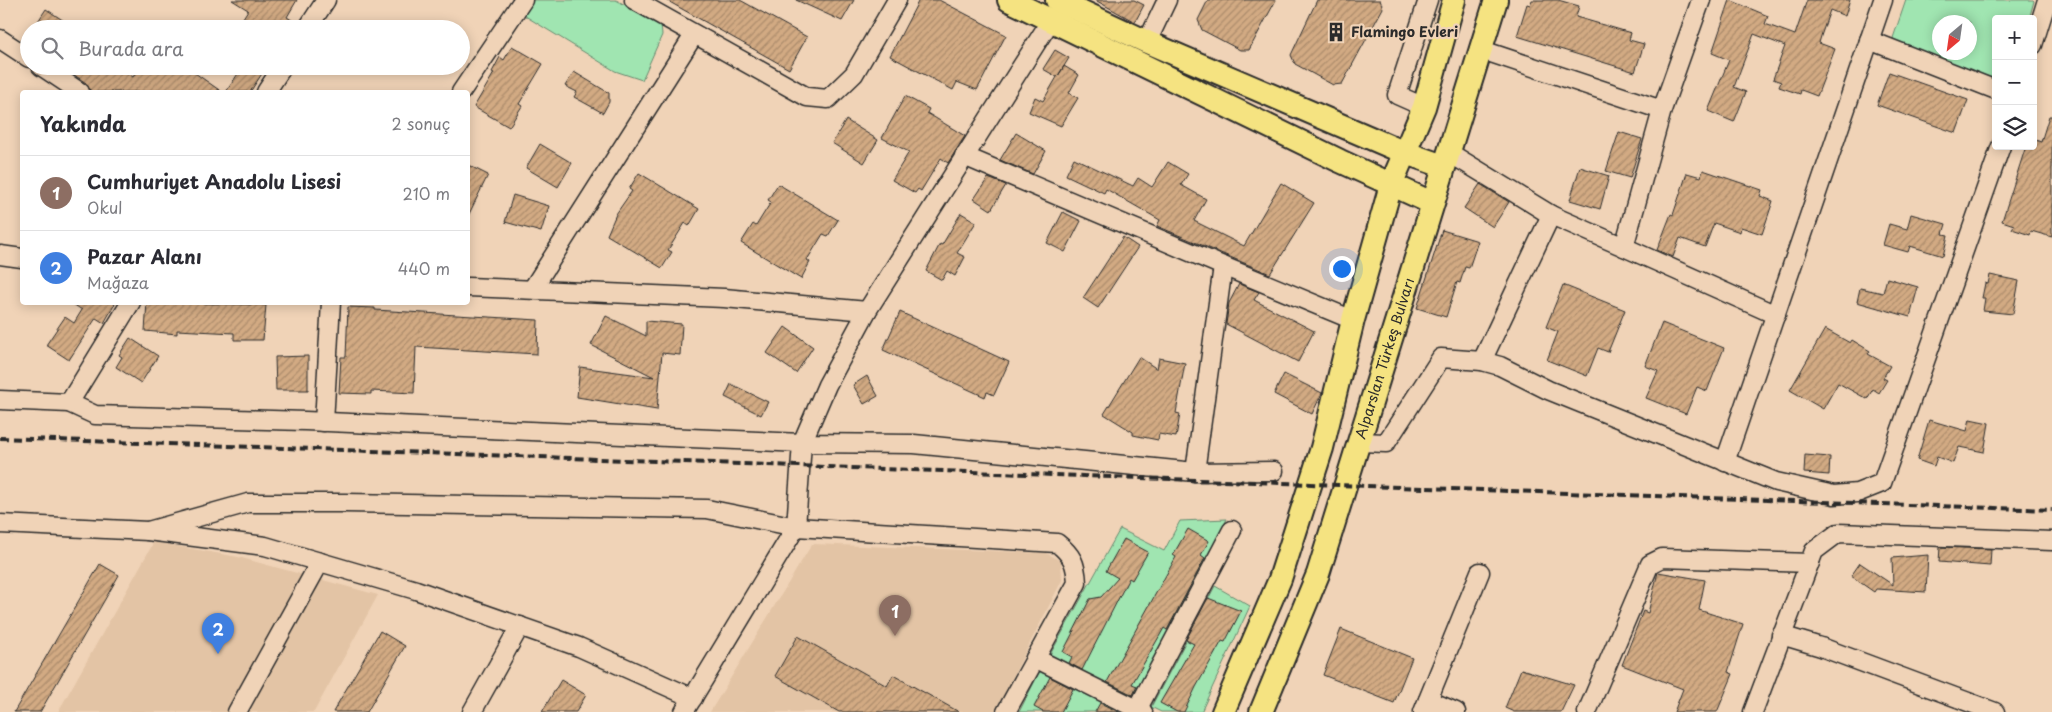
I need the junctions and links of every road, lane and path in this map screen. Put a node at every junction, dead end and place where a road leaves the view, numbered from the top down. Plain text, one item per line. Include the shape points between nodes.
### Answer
1 (326, 0) edge
2 (523, 0) edge
3 (634, 0) edge
4 (897, 0) edge
5 (1009, 0) edge
6 (1167, 0) edge
7 (1428, 0) edge
8 (1454, 0) edge
9 (1496, 0) edge
10 (1701, 0) edge
11 (1883, 0) edge
12 (2047, 0) edge
13 (1054, 10) edge
14 (313, 20) edge
15 (2037, 32) edge
16 (694, 35) junction
17 (0, 39) edge
18 (1869, 40) junction
19 (1147, 42) junction
20 (1482, 50) junction
21 (20, 52) edge
22 (54, 75) edge
23 (277, 75) edge
24 (1992, 88) edge
25 (77, 90) edge
26 (267, 90) edge
27 (462, 90) edge
28 (1424, 106) junction
29 (1662, 110) junction
30 (2000, 150) edge
31 (1403, 152) junction
32 (964, 156) junction
33 (1445, 159) junction
34 (1391, 185) junction
35 (1432, 203) junction
36 (1551, 216) junction
37 (1624, 247) junction
38 (0, 255) edge
39 (20, 258) edge
40 (1223, 266) junction
41 (470, 287) edge
42 (533, 288) junction
43 (130, 305) edge
44 (331, 305) edge
45 (867, 311) junction
46 (1776, 315) junction
47 (1352, 320) junction
48 (1482, 362) junction
49 (0, 400) edge
50 (69, 403) junction
51 (324, 422) junction
52 (1361, 442) junction
53 (802, 443) junction
54 (1725, 462) junction
55 (1195, 472) junction
56 (1274, 472) dead end
57 (0, 524) edge
58 (796, 527) junction
59 (1232, 530) dead end
60 (148, 531) junction
61 (2052, 541) edge
62 (320, 562) junction
63 (1810, 563) junction
64 (1480, 572) dead end
65 (520, 626) junction
66 (1781, 635) junction
67 (1035, 658) junction
68 (689, 705) edge
69 (1425, 706) edge
70 (1139, 711) edge
71 (237, 712) edge
72 (472, 712) edge
73 (1006, 712) edge
74 (1223, 712) edge
75 (1261, 712) edge
76 (1456, 712) edge
77 (1587, 712) edge
78 (1753, 712) edge
79 (1995, 712) edge

1 - 14 street
2 - 27 street
3 - 16 street
4 - 16 street via 854,74 828,99 807,97
5 - 13 main road
6 - 19 street
7 - 28 street via 1397,94
8 - 28 main road
9 - 20 main road, Alparslan Türkeş Bulvarı
10 - 29 street
11 - 18 street
12 - 15 street
13 - 19 main road
13 - 32 street
13 - 34 main road
16 - 42 street
17 - 21 street
18 - 24 street
18 - 46 street
19 - 31 main road
20 - 29 street
20 - 33 main road, Alparslan Türkeş Bulvarı
22 - 25 street
23 - 26 street
28 - 31 main road
29 - 37 street
30 - 54 street via 1882,483 1857,493 1834,495 1776,482
31 - 33 main road
31 - 34 main road
32 - 40 street
32 - 45 street
33 - 35 main road, Alparslan Türkeş Bulvarı
33 - 36 street
34 - 35 main road
34 - 47 main road
35 - 52 main road, Alparslan Türkeş Bulvarı
36 - 37 street
36 - 48 street
37 - 46 street
38 - 39 street
40 - 47 street
40 - 55 street
41 - 42 street
42 - 45 street via 724,298
43 - 50 street
44 - 51 street
45 - 53 street via 827,385
46 - 54 street
47 - 74 main road via 1322,448 1280,579
48 - 52 street via 1441,358 1386,443
48 - 54 street via 1500,366 1548,390
49 - 50 street
50 - 51 street via 95,415
51 - 53 street
52 - 75 main road, Alparslan Türkeş Bulvarı via 1318,574
53 - 55 street via 914,444
53 - 58 street
55 - 56 street
57 - 60 street
58 - 60 street via 708,509 248,503
58 - 67 street via 1057,542 1069,552 1076,564 1077,583
58 - 68 street
59 - 70 street
60 - 62 street via 266,546
61 - 63 street via 1838,533 1814,551
62 - 65 street via 416,590
62 - 71 street
63 - 66 street
63 - 77 street via 1662,558 1650,564
64 - 69 street
65 - 68 street via 579,647
65 - 72 street
66 - 78 street
66 - 79 street
67 - 70 street
67 - 73 street
69 - 76 street

